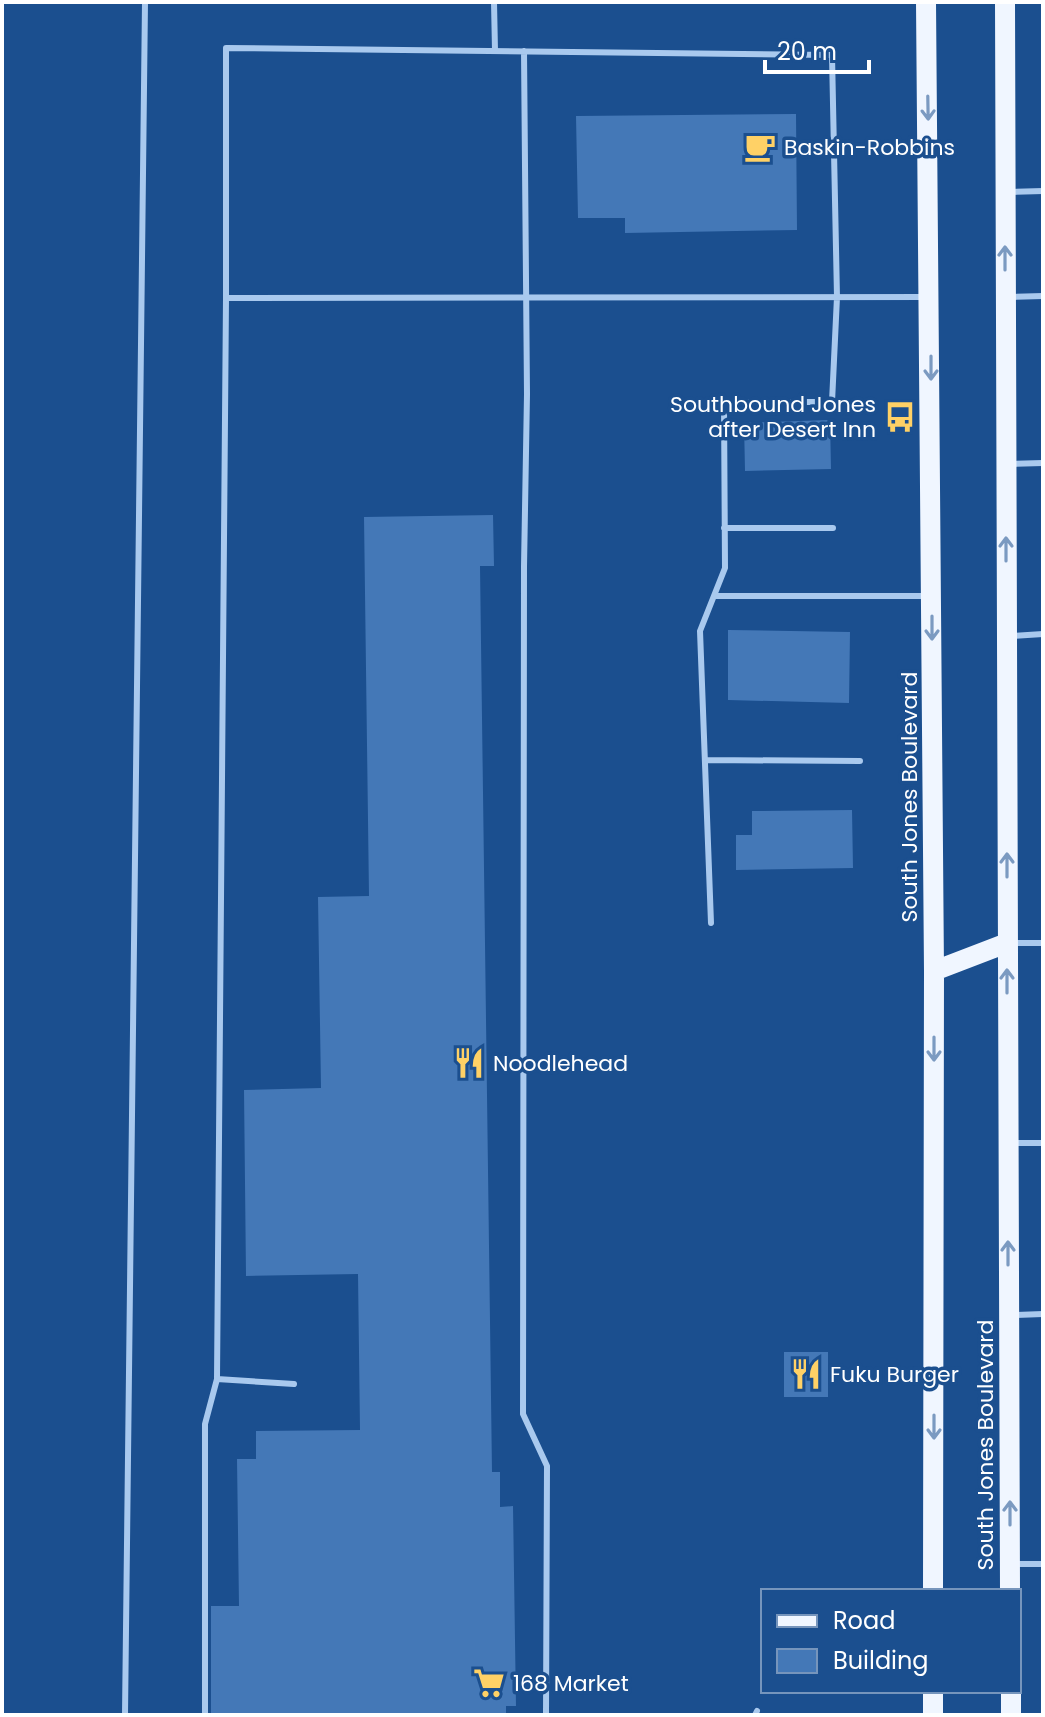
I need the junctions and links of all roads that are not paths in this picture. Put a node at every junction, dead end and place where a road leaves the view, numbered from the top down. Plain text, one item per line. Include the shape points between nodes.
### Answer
1 (145, 2) edge
2 (494, 2) edge
3 (926, 2) edge
4 (1005, 2) edge
5 (495, 51) junction
6 (524, 51) junction
7 (1043, 191) edge
8 (1005, 192) junction
9 (1043, 296) edge
10 (837, 297) junction
11 (930, 297) junction
12 (1005, 297) junction
13 (226, 298) junction
14 (524, 298) junction
15 (1043, 463) edge
16 (1006, 464) junction
17 (724, 528) junction
18 (833, 528) dead end
19 (715, 596) junction
20 (931, 596) junction
21 (1043, 634) edge
22 (1006, 636) junction
23 (705, 760) junction
24 (860, 761) dead end
25 (711, 923) dead end
26 (1007, 943) junction
27 (1043, 943) edge
28 (934, 971) junction
29 (1007, 1143) junction
30 (1043, 1143) edge
31 (1043, 1314) edge
32 (1008, 1315) junction
33 (217, 1379) junction
34 (294, 1384) dead end
35 (1010, 1564) junction
36 (1043, 1564) edge
37 (933, 1589) edge
38 (1010, 1589) edge
39 (933, 1693) edge
40 (1011, 1693) edge
41 (125, 1715) edge
42 (205, 1715) edge
43 (546, 1715) edge
44 (933, 1715) edge
45 (1011, 1715) edge

1 - 41 lane
2 - 5 lane
3 -> 11 main road, South Jones Boulevard
4 - 8 main road, South Jones Boulevard
5 - 6 lane
5 - 13 lane via 226,48
6 - 10 lane via 832,55
6 - 14 lane
7 - 8 lane
12 -> 8 main road, South Jones Boulevard
9 - 12 lane
10 - 11 lane
10 - 14 lane
10 - 17 lane via 832,402 724,402
11 -> 20 main road, South Jones Boulevard
12 - 16 main road, South Jones Boulevard
13 - 14 lane
13 - 33 lane
14 - 43 lane via 523,1414 547,1466
15 - 16 lane
22 -> 16 main road, South Jones Boulevard
17 - 18 lane
17 - 19 lane via 725,568
19 - 20 lane
19 - 23 lane via 700,631
20 -> 28 main road, South Jones Boulevard
21 - 22 lane
26 -> 22 main road, South Jones Boulevard
23 - 24 lane
23 - 25 lane
26 - 27 lane
26 - 28 main road
29 -> 26 main road, South Jones Boulevard
28 -> 37 main road, South Jones Boulevard
29 - 30 lane
32 -> 29 main road, South Jones Boulevard
31 - 32 lane
35 -> 32 main road, South Jones Boulevard
33 - 34 lane
33 - 42 lane via 205,1424
35 - 36 lane
35 - 38 main road, South Jones Boulevard
39 - 44 main road
40 - 45 main road

